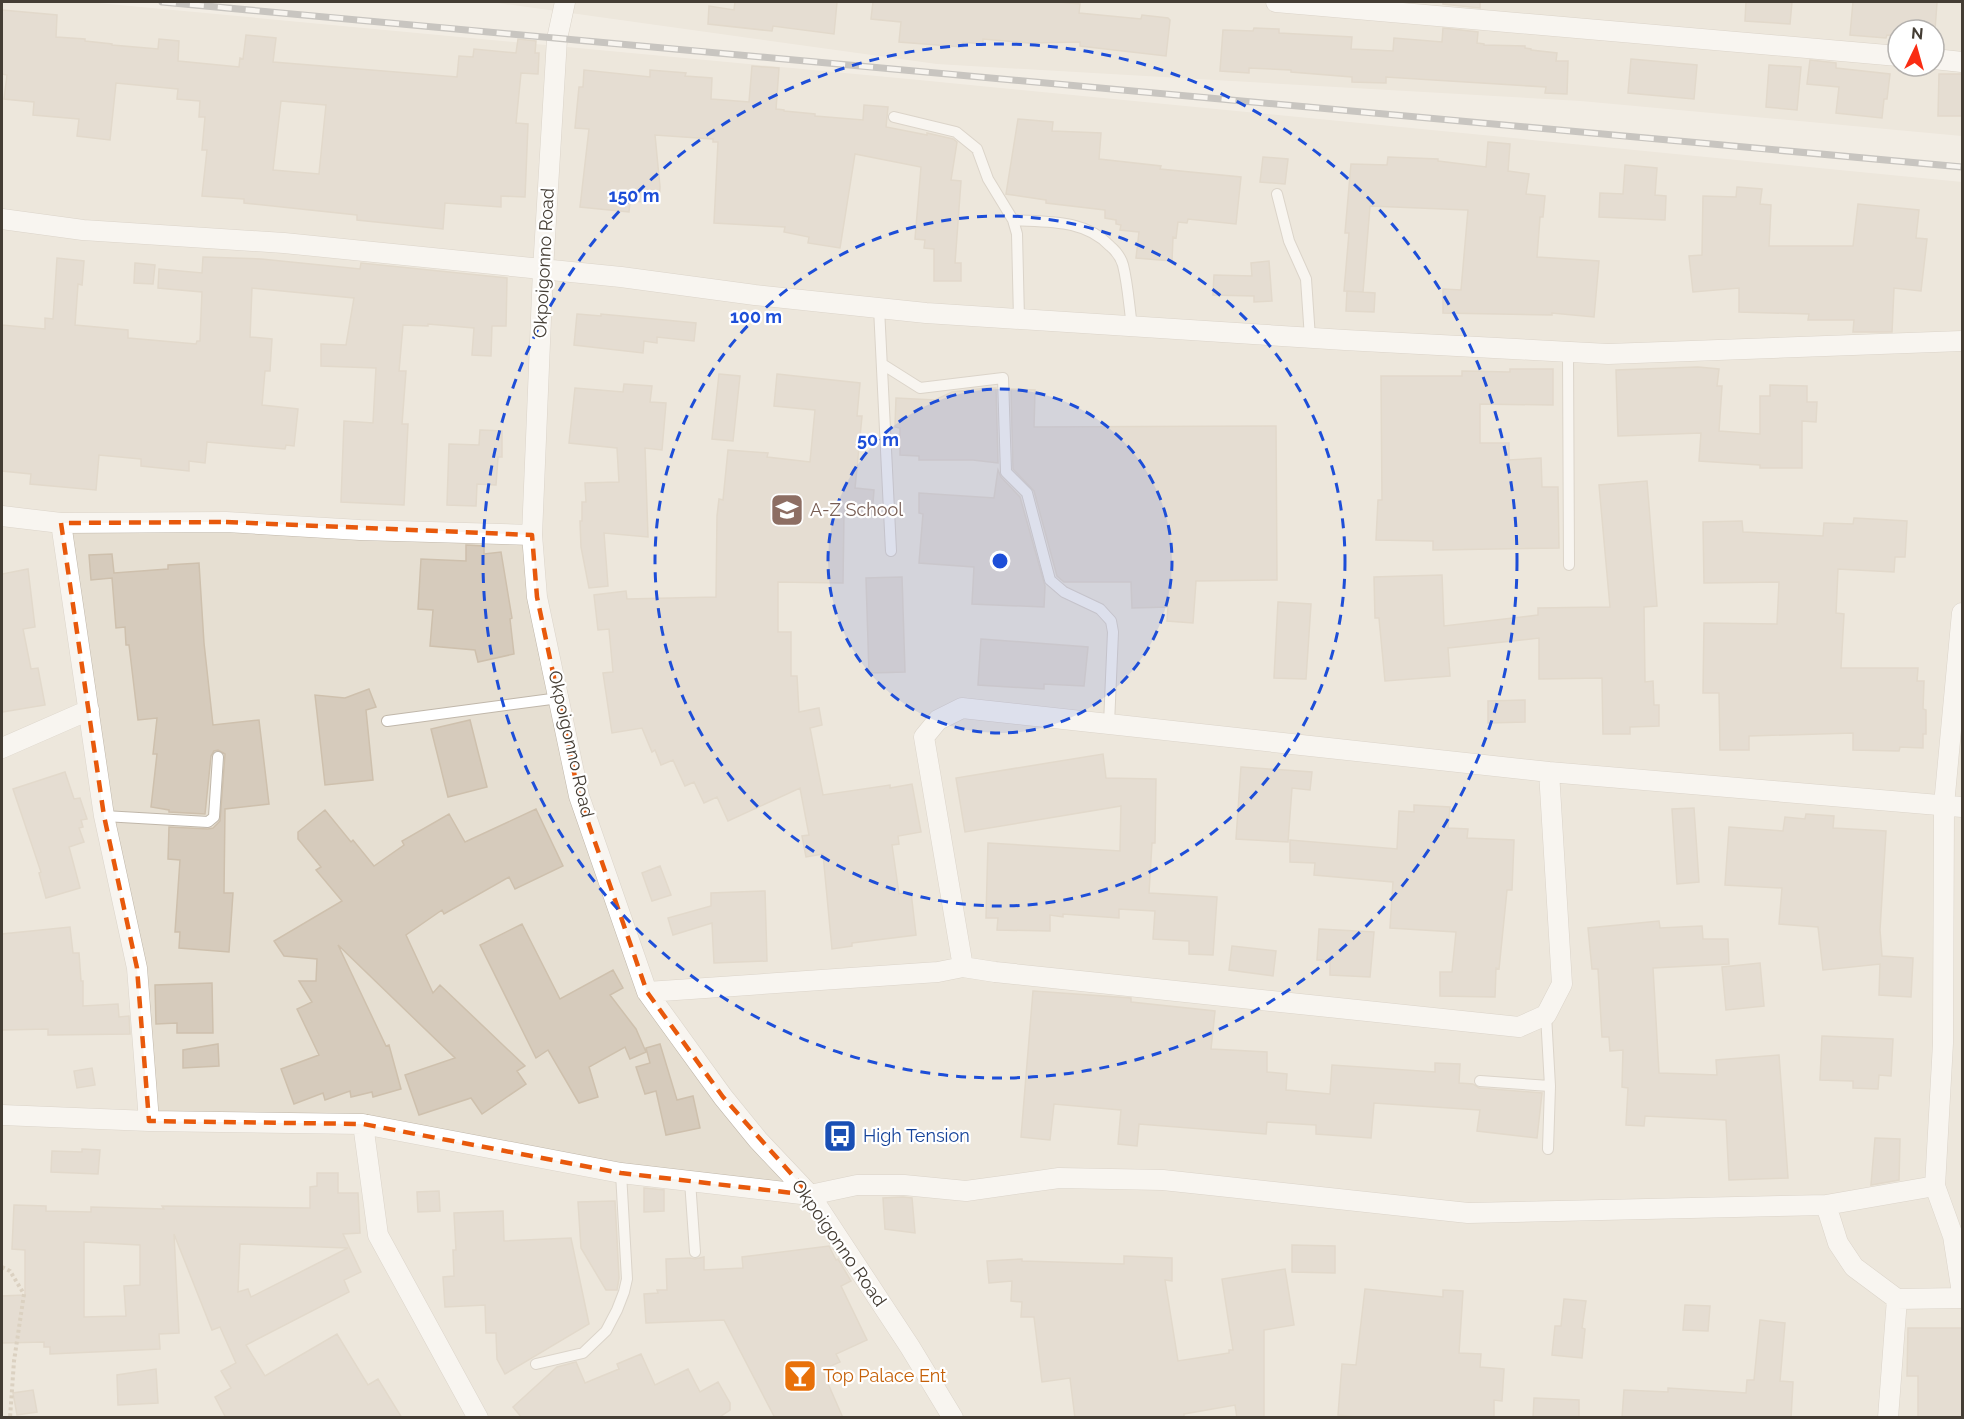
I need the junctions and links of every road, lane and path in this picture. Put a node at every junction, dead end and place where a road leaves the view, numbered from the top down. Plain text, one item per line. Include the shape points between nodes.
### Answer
1 (565, 2) edge
2 (1276, 2) edge
3 (1886, 55) edge
4 (1946, 60) edge
5 (1962, 62) edge
6 (894, 117) dead end
7 (1277, 194) dead end
8 (2, 219) edge
9 (1013, 220) junction
10 (543, 270) junction
11 (879, 308) junction
12 (1019, 319) junction
13 (1132, 326) junction
14 (1310, 338) junction
15 (1962, 342) edge
16 (1568, 352) junction
17 (882, 363) junction
18 (2, 516) edge
19 (61, 523) junction
20 (532, 535) junction
21 (891, 551) dead end
22 (1569, 565) dead end
23 (1962, 613) edge
24 (559, 698) junction
25 (89, 710) junction
26 (387, 722) dead end
27 (1109, 724) junction
28 (2, 748) edge
29 (218, 756) dead end
30 (1549, 772) junction
31 (1953, 806) edge
32 (104, 816) junction
33 (963, 967) junction
34 (647, 992) junction
35 (1546, 1015) junction
36 (1953, 1044) edge
37 (1480, 1081) dead end
38 (1550, 1086) junction
39 (2, 1115) edge
40 (149, 1121) junction
41 (363, 1124) junction
42 (1548, 1149) dead end
43 (621, 1173) junction
44 (690, 1181) junction
45 (1935, 1186) junction
46 (810, 1195) junction
47 (1826, 1205) junction
48 (695, 1252) dead end
49 (2, 1267) edge
50 (1962, 1293) edge
51 (1962, 1298) edge
52 (1897, 1299) junction
53 (536, 1365) dead end
54 (9, 1418) edge
55 (478, 1418) edge
56 (953, 1418) edge
57 (1888, 1418) edge

1 - 10 street, Okpoigonno Road via 557,39
2 - 3 street
4 - 5 street
6 - 9 lane via 956,132 977,149 988,179
7 - 14 lane via 1289,241 1306,279
8 - 10 street via 83,230 284,243
9 - 12 lane via 1017,234
9 - 13 lane via 1070,224 1094,232 1106,241 1122,263
10 - 11 street
10 - 20 street, Okpoigonno Road
11 - 12 street
11 - 17 lane
12 - 13 street
13 - 14 street
14 - 16 street
15 - 16 street via 1608,354
16 - 22 lane
17 - 21 lane
17 - 27 lane via 920,388 1004,378 1006,472 1027,493 1050,580 1064,592 1100,609 1111,621
18 - 19 street
19 - 20 street via 226,522
19 - 25 street
20 - 24 street, Okpoigonno Road via 537,597
23 - 31 street
24 - 26 lane
24 - 34 street, Okpoigonno Road via 579,796
25 - 28 street
25 - 32 street
27 - 30 street
27 - 33 street via 962,708 938,720 924,737
29 - 32 lane via 214,817 208,822
30 - 31 street
30 - 35 street via 1562,984
31 - 36 street
32 - 40 street via 138,968
33 - 34 street via 938,972
33 - 35 street via 1519,1027
34 - 46 street, Okpoigonno Road via 758,1140
35 - 38 lane
36 - 45 street
37 - 38 lane
38 - 42 lane
39 - 40 street
40 - 41 street
41 - 43 street
41 - 55 street via 378,1235
43 - 44 street
43 - 53 lane via 627,1279 617,1310 606,1331 583,1353
44 - 46 street
44 - 48 lane
45 - 47 street
45 - 50 street via 1953,1236
46 - 47 street via 857,1185 966,1191 1059,1178 1163,1180 1468,1213
46 - 56 street, Okpoigonno Road
47 - 52 street via 1839,1243 1854,1267
49 - 54 path via 10,1270 24,1294
51 - 52 street
52 - 57 street

